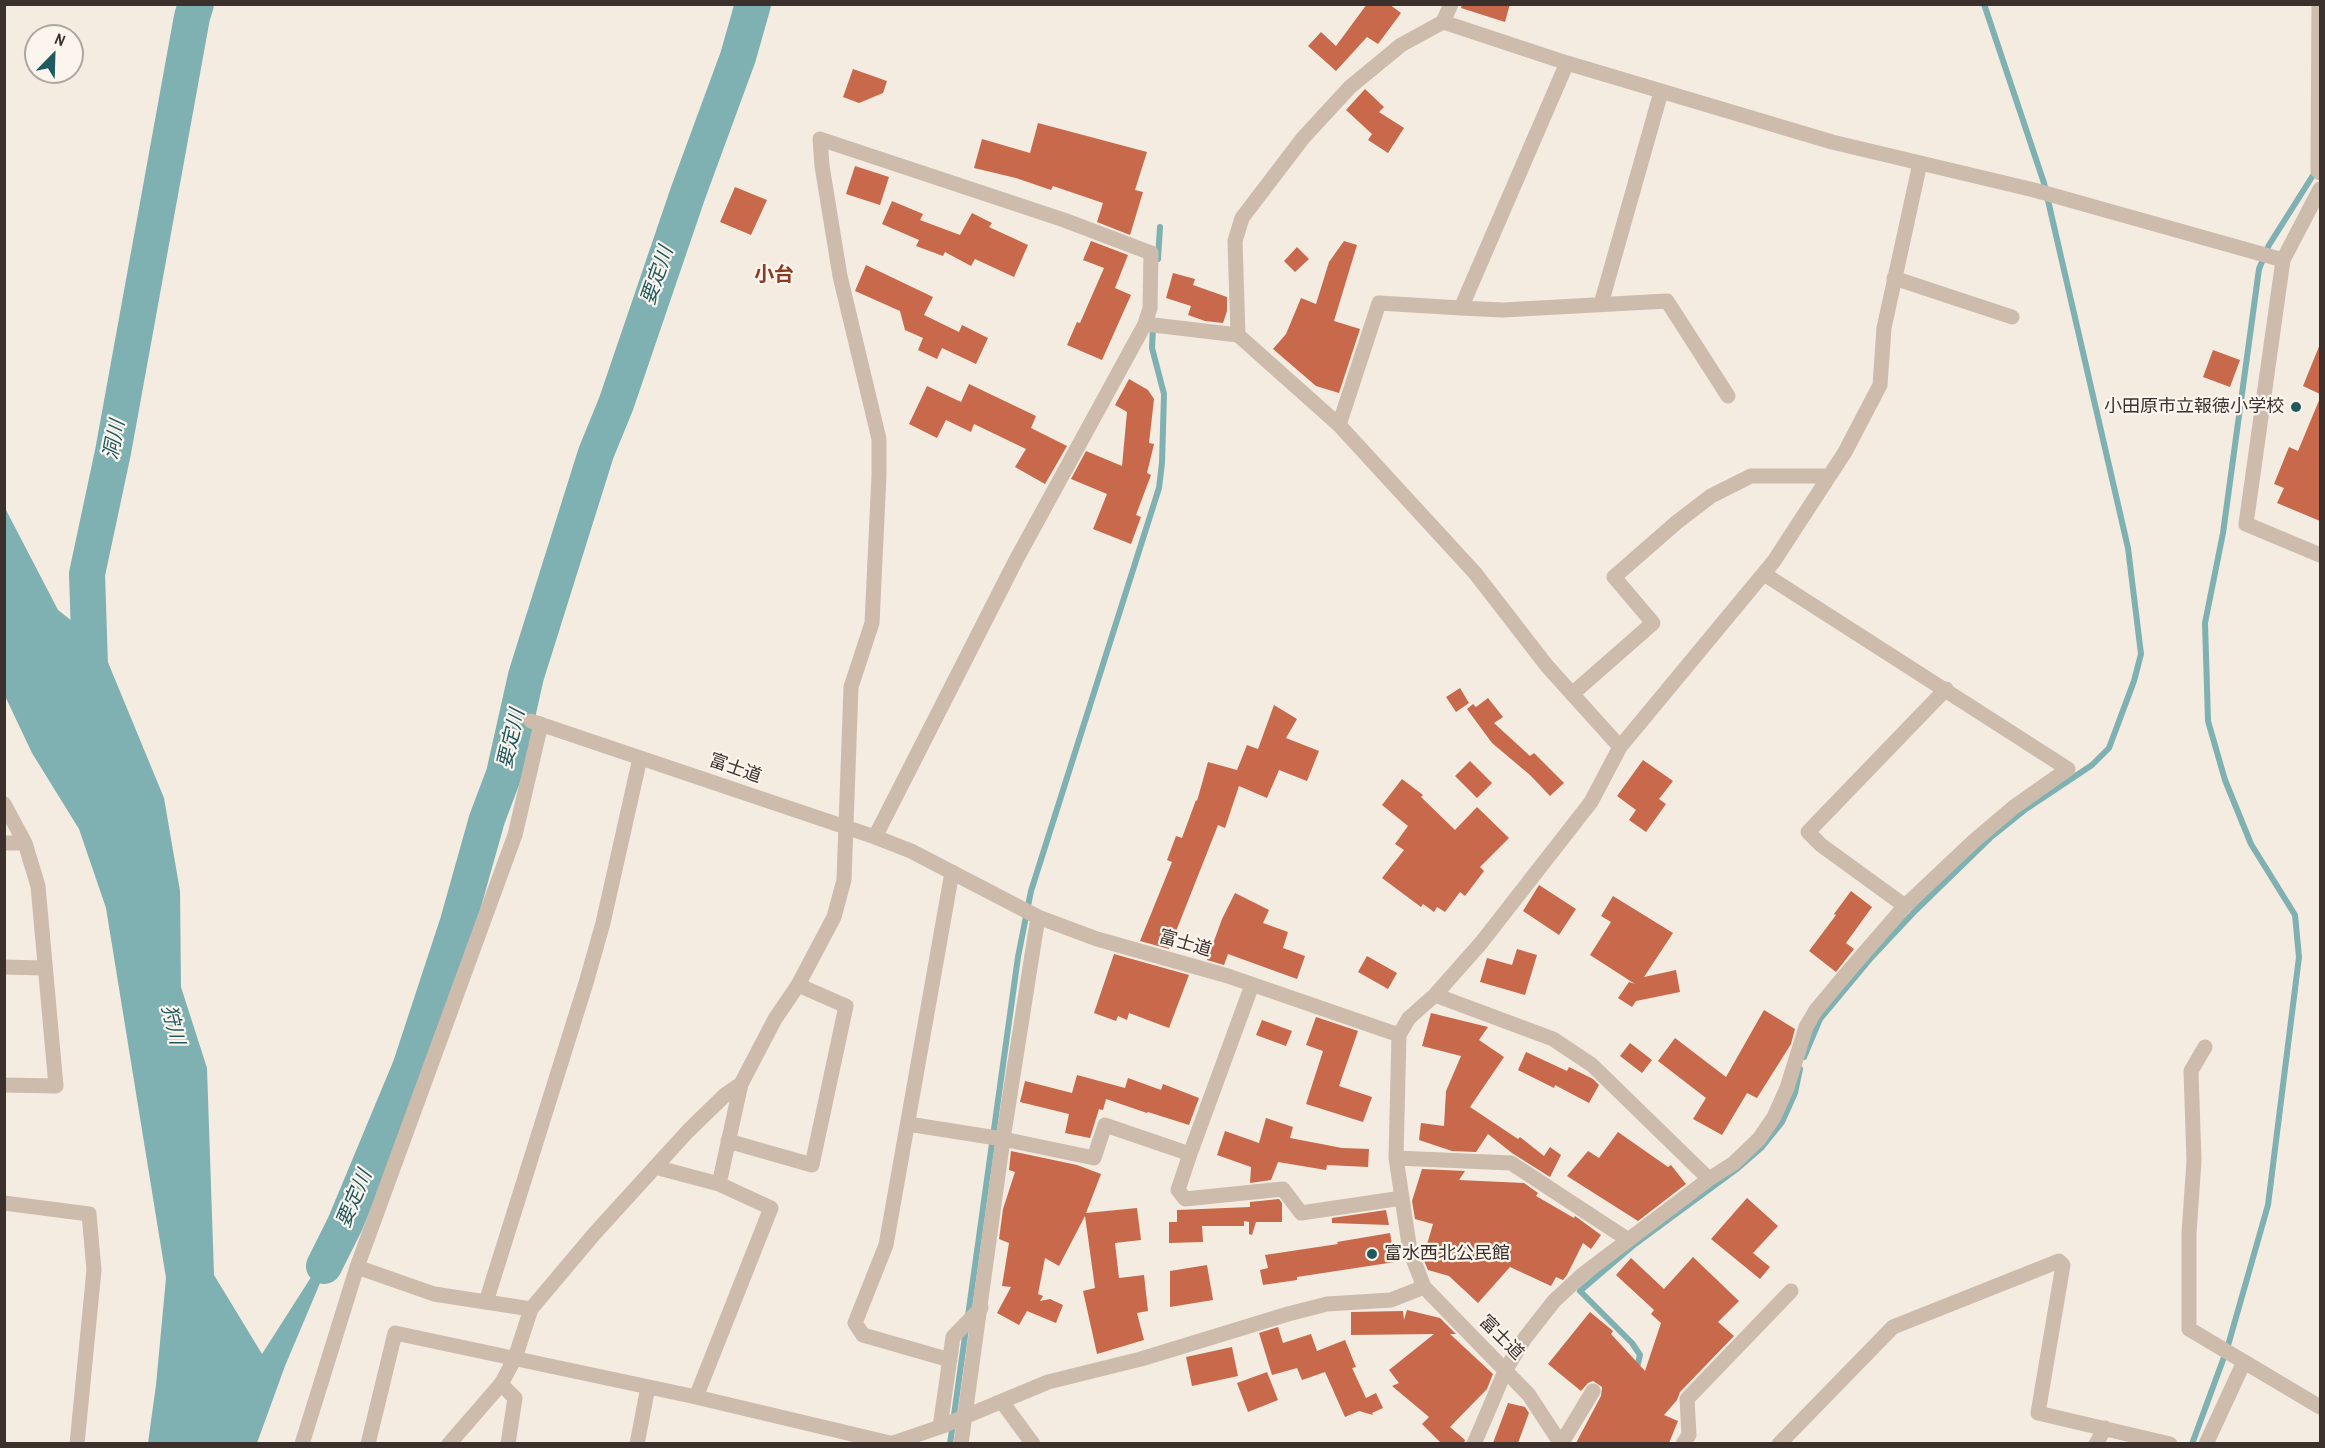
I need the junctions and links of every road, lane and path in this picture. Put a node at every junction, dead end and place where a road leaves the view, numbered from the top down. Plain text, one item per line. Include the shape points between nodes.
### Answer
1 (1451, 4) edge
2 (2319, 4) edge
3 (1443, 22) junction
4 (1567, 63) junction
5 (1661, 92) junction
6 (1920, 163) junction
7 (2320, 173) edge
8 (2320, 189) edge
9 (2283, 260) junction
10 (1894, 278) junction
11 (1601, 304) junction
12 (1461, 308) junction
13 (2012, 317) dead end
14 (1145, 324) junction
15 (1238, 335) junction
16 (1728, 396) dead end
17 (1339, 425) junction
18 (1829, 476) junction
19 (2320, 555) edge
20 (1764, 574) junction
21 (1946, 689) junction
22 (1572, 694) junction
23 (1620, 747) junction
24 (640, 758) junction
25 (4, 804) edge
26 (847, 828) junction
27 (875, 837) junction
28 (4, 843) edge
29 (25, 843) junction
30 (952, 872) junction
31 (1905, 906) junction
32 (1038, 916) junction
33 (4, 967) edge
34 (44, 968) junction
35 (798, 985) junction
36 (1252, 986) junction
37 (1435, 995) junction
38 (1399, 1035) junction
39 (2205, 1047) dead end
40 (741, 1084) junction
41 (4, 1085) edge
42 (908, 1124) junction
43 (1003, 1139) junction
44 (728, 1142) junction
45 (1190, 1154) junction
46 (1396, 1158) junction
47 (655, 1167) junction
48 (1709, 1179) junction
49 (719, 1184) junction
50 (1402, 1198) junction
51 (4, 1203) edge
52 (1627, 1239) junction
53 (357, 1267) junction
54 (1424, 1287) junction
55 (1791, 1291) dead end
56 (486, 1302) junction
57 (981, 1308) junction
58 (531, 1310) junction
59 (515, 1358) junction
60 (950, 1360) junction
61 (2244, 1362) junction
62 (1506, 1370) junction
63 (501, 1383) junction
64 (648, 1387) junction
65 (1593, 1390) dead end
66 (696, 1397) junction
67 (1002, 1402) junction
68 (2320, 1407) edge
69 (964, 1416) junction
70 (940, 1427) junction
71 (2105, 1428) junction
72 (77, 1443) edge
73 (302, 1443) edge
74 (368, 1443) edge
75 (449, 1443) edge
76 (508, 1443) edge
77 (637, 1443) edge
78 (890, 1443) edge
79 (961, 1443) edge
80 (1033, 1443) edge
81 (1474, 1443) edge
82 (1561, 1443) edge
83 (1683, 1443) edge
84 (1779, 1443) edge
85 (2096, 1443) edge
86 (2170, 1443) edge
87 (2206, 1443) edge

1 - 3 street
2 - 7 street
3 - 4 street
3 - 15 street via 1401,45 1350,87 1303,138 1242,218 1235,241
4 - 5 street
4 - 12 street
5 - 6 street via 1832,142
5 - 11 street
6 - 9 street via 2034,190
6 - 10 street
8 - 9 street
9 - 19 street via 2246,524
10 - 13 street
10 - 18 street via 1884,328 1880,385
11 - 12 street via 1503,310
11 - 16 street via 1668,301
12 - 17 street via 1379,303
14 - 15 street
14 - 26 street via 1150,308 1151,254 1064,220 820,139 840,276 879,439 872,623 850,687
14 - 27 street via 1016,560
15 - 17 street
17 - 22 street via 1476,573
18 - 20 street
18 - 22 street via 1750,476 1711,496 1677,522 1614,578 1653,623
20 - 21 street
20 - 23 street
21 - 31 street via 1808,832
21 - 31 street via 2068,769 1990,826
22 - 23 street
23 - 37 street via 1591,802 1481,943
24 - 26 street, 富士道
24 - 53 street, 富士道 via 536,722 515,835
24 - 56 street via 592,963
25 - 29 street
26 - 27 street, 富士道
26 - 35 street via 844,880 834,916
27 - 30 street, 富士道
28 - 29 street
29 - 34 street via 38,886
30 - 32 street, 富士道
30 - 42 street
31 - 48 street via 1816,1010 1806,1027 1787,1088 1759,1139 1734,1163
32 - 36 street, 富士道 via 1097,939
32 - 43 street
33 - 34 street
34 - 41 street via 56,1086
35 - 40 street
35 - 44 street via 846,1006 812,1165
36 - 38 street, 富士道
36 - 45 street
37 - 38 street via 1408,1018
37 - 48 street via 1553,1039 1592,1065
38 - 46 street, 富士道
39 - 61 street via 2191,1071 2194,1161 2188,1233 2189,1329
40 - 44 street
40 - 47 street via 725,1095
42 - 43 street
42 - 60 street via 886,1245 855,1323 863,1335
43 - 45 street via 1094,1158 1105,1125
43 - 57 street
44 - 49 street
45 - 50 street via 1178,1190 1185,1198 1283,1189 1301,1213
46 - 50 street, 富士道
46 - 52 street via 1511,1162
47 - 49 street
47 - 58 street
48 - 52 street
49 - 66 street via 771,1208
50 - 54 street, 富士道 via 1410,1251
51 - 72 street via 89,1214 94,1270
52 - 62 street via 1554,1301
53 - 56 street via 434,1294
53 - 73 street
54 - 62 street, 富士道
54 - 67 street via 1391,1300 1327,1304 1288,1314 1141,1359 1048,1382
55 - 83 street via 1687,1399 1689,1435
56 - 58 street
57 - 60 street via 953,1337
57 - 69 street
58 - 59 street
59 - 63 street
59 - 64 street
59 - 74 street via 395,1333
60 - 70 street
61 - 68 street
61 - 87 street
62 - 81 street
62 - 82 street, 富士道 via 1529,1395
63 - 75 street
63 - 76 street via 515,1398
64 - 66 street
64 - 77 street
65 - 82 street
66 - 78 street
67 - 69 street
67 - 80 street
69 - 70 street
69 - 79 street
70 - 78 street
71 - 84 street via 2038,1413 2063,1265 2059,1261 1893,1327
71 - 85 street
71 - 86 street

